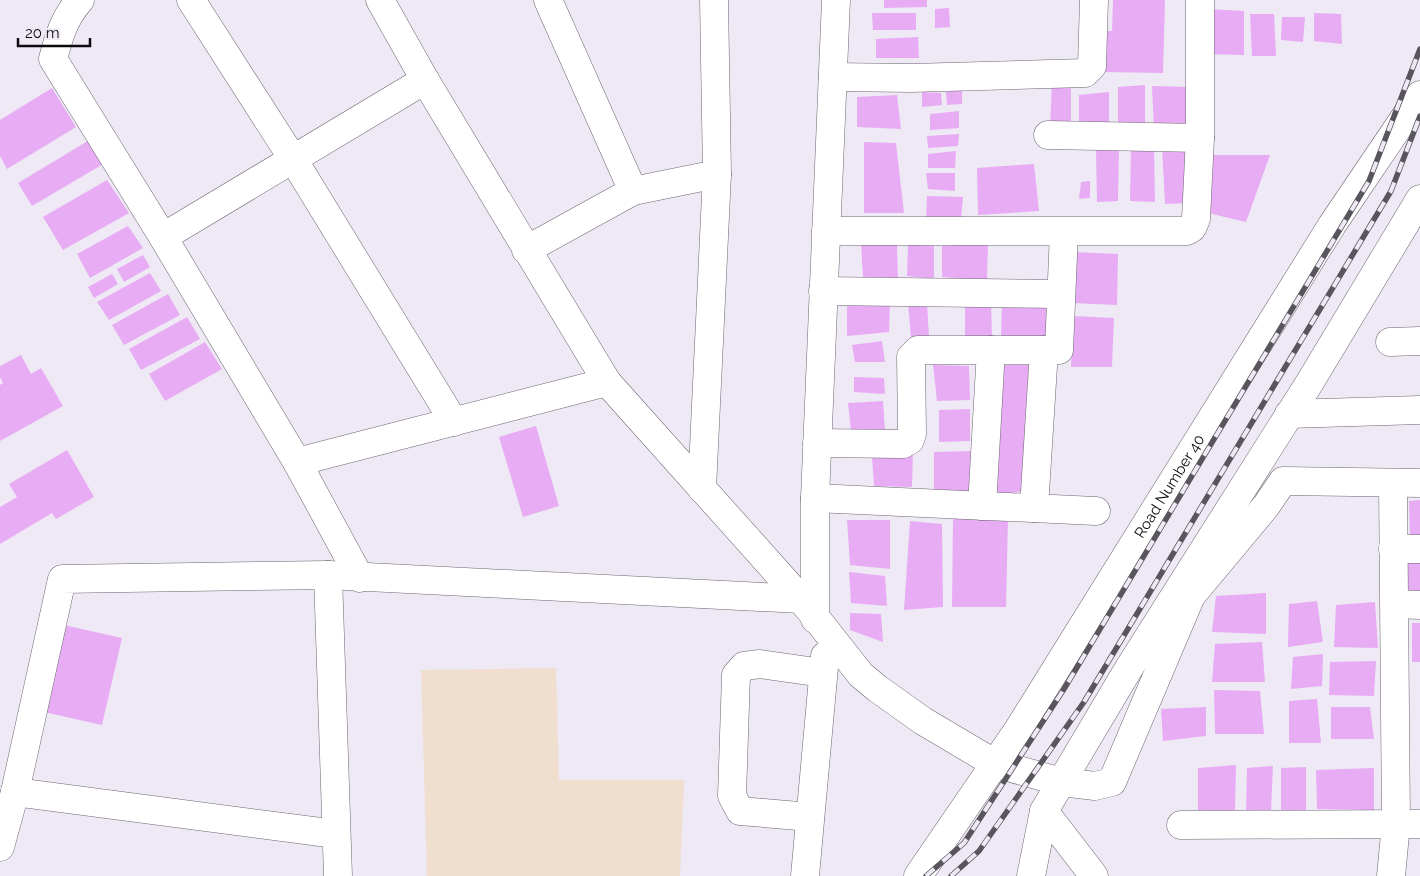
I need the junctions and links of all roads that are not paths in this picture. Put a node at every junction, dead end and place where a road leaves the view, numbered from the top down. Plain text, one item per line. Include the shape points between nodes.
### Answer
1 (80, 0) edge
2 (191, 0) edge
3 (380, 0) edge
4 (548, 0) edge
5 (714, 0) edge
6 (836, 0) edge
7 (1094, 0) edge
8 (1200, 0) edge
9 (832, 77) junction
10 (425, 80) junction
11 (1420, 95) edge
12 (1048, 135) dead end
13 (1200, 138) junction
14 (293, 159) junction
15 (717, 174) junction
16 (633, 191) junction
17 (1420, 199) edge
18 (826, 231) junction
19 (1064, 232) junction
20 (163, 237) junction
21 (526, 250) junction
22 (823, 290) junction
23 (1061, 294) junction
24 (1420, 341) edge
25 (1390, 342) dead end
26 (991, 350) junction
27 (1044, 350) junction
28 (607, 382) junction
29 (1420, 410) edge
30 (1289, 414) junction
31 (454, 422) junction
32 (817, 443) junction
33 (297, 462) junction
34 (1420, 483) edge
35 (1393, 484) junction
36 (702, 489) junction
37 (815, 498) junction
38 (982, 506) junction
39 (1034, 508) junction
40 (1096, 512) dead end
41 (1420, 548) edge
42 (1393, 549) junction
43 (328, 575) junction
44 (360, 578) junction
45 (1408, 604) edge
46 (814, 617) junction
47 (823, 673) junction
48 (994, 763) junction
49 (1061, 782) junction
50 (15, 792) junction
51 (1044, 811) junction
52 (810, 817) junction
53 (1408, 824) edge
54 (1180, 825) dead end
55 (336, 834) junction
56 (0, 847) edge
57 (338, 876) edge
58 (805, 876) edge
59 (918, 876) edge
60 (1031, 876) edge
61 (1094, 876) edge
62 (1391, 876) edge

1 - 20 street via 60,32 53,59
2 - 14 street
3 - 10 street
4 - 16 street
5 - 15 street
6 - 9 street
7 - 9 street via 1092,66 1085,73
8 - 13 street
9 - 18 street
10 - 14 street
10 - 21 street
11 - 48 street, Road Number 40 via 1332,225 1018,730
12 - 13 street
13 - 19 street via 1196,220 1192,228 1182,233
14 - 20 street
14 - 31 street
15 - 16 street
15 - 36 street
16 - 21 street
17 - 30 street
18 - 19 street
18 - 22 street
19 - 23 street
20 - 33 street
21 - 28 street
22 - 23 street
22 - 32 street
23 - 27 street via 1059,350
24 - 25 street
26 - 27 street
26 - 32 street via 918,350 911,357 912,434 910,440 903,444
26 - 38 street
27 - 39 street
28 - 31 street
28 - 36 street
29 - 30 street
30 - 49 street
31 - 33 street
32 - 37 street
33 - 44 street
34 - 35 street
35 - 42 street
35 - 49 street via 1283,481 1191,596 1112,782 1095,786
36 - 46 street
37 - 38 street
37 - 46 street
38 - 39 street
39 - 40 street
41 - 42 street
42 - 45 street
43 - 44 street
43 - 50 street via 62,578
43 - 55 street
44 - 46 street
45 - 53 street
46 - 47 street
46 - 48 street via 861,675 878,689 923,721
47 - 52 street
47 - 52 street via 760,664 744,666 736,674 733,700 732,796 740,811
48 - 49 street
48 - 59 street, Road Number 40
49 - 51 street
50 - 55 street
50 - 56 street
51 - 60 street
51 - 61 street
52 - 58 street
53 - 54 street
53 - 62 street
55 - 57 street

